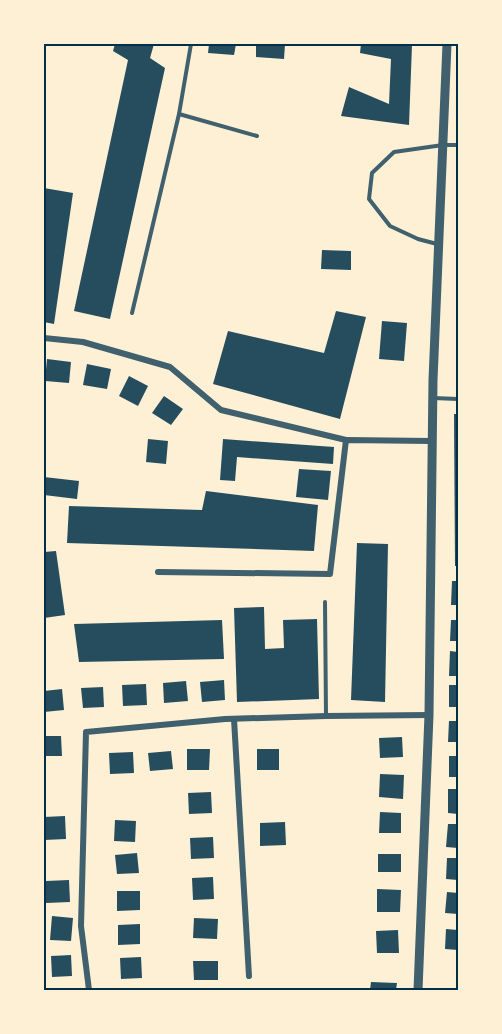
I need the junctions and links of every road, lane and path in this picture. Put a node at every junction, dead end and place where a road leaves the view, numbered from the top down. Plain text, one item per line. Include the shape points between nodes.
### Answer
1 (190, 44) edge
2 (447, 44) edge
3 (179, 114) junction
4 (257, 136) dead end
5 (442, 145) junction
6 (459, 145) edge
7 (438, 244) junction
8 (132, 313) dead end
9 (44, 338) edge
10 (432, 398) junction
11 (459, 399) edge
12 (346, 440) junction
13 (431, 441) junction
14 (158, 572) dead end
15 (325, 602) dead end
16 (429, 715) junction
17 (326, 716) junction
18 (234, 719) junction
19 (249, 976) dead end
20 (89, 990) edge
21 (418, 990) edge

1 - 3 lane
2 - 5 street
3 - 4 lane
3 - 8 lane
5 - 6 lane
5 - 7 street
5 - 7 lane via 394,152 372,173 369,199 390,226
7 - 10 street
9 - 12 street via 84,342 170,367 221,410
10 - 11 lane
10 - 13 street
12 - 13 street
12 - 14 street via 330,574
13 - 16 street
15 - 17 lane
16 - 17 street
16 - 21 street
17 - 18 street
18 - 19 street
18 - 20 street via 86,732 81,926

